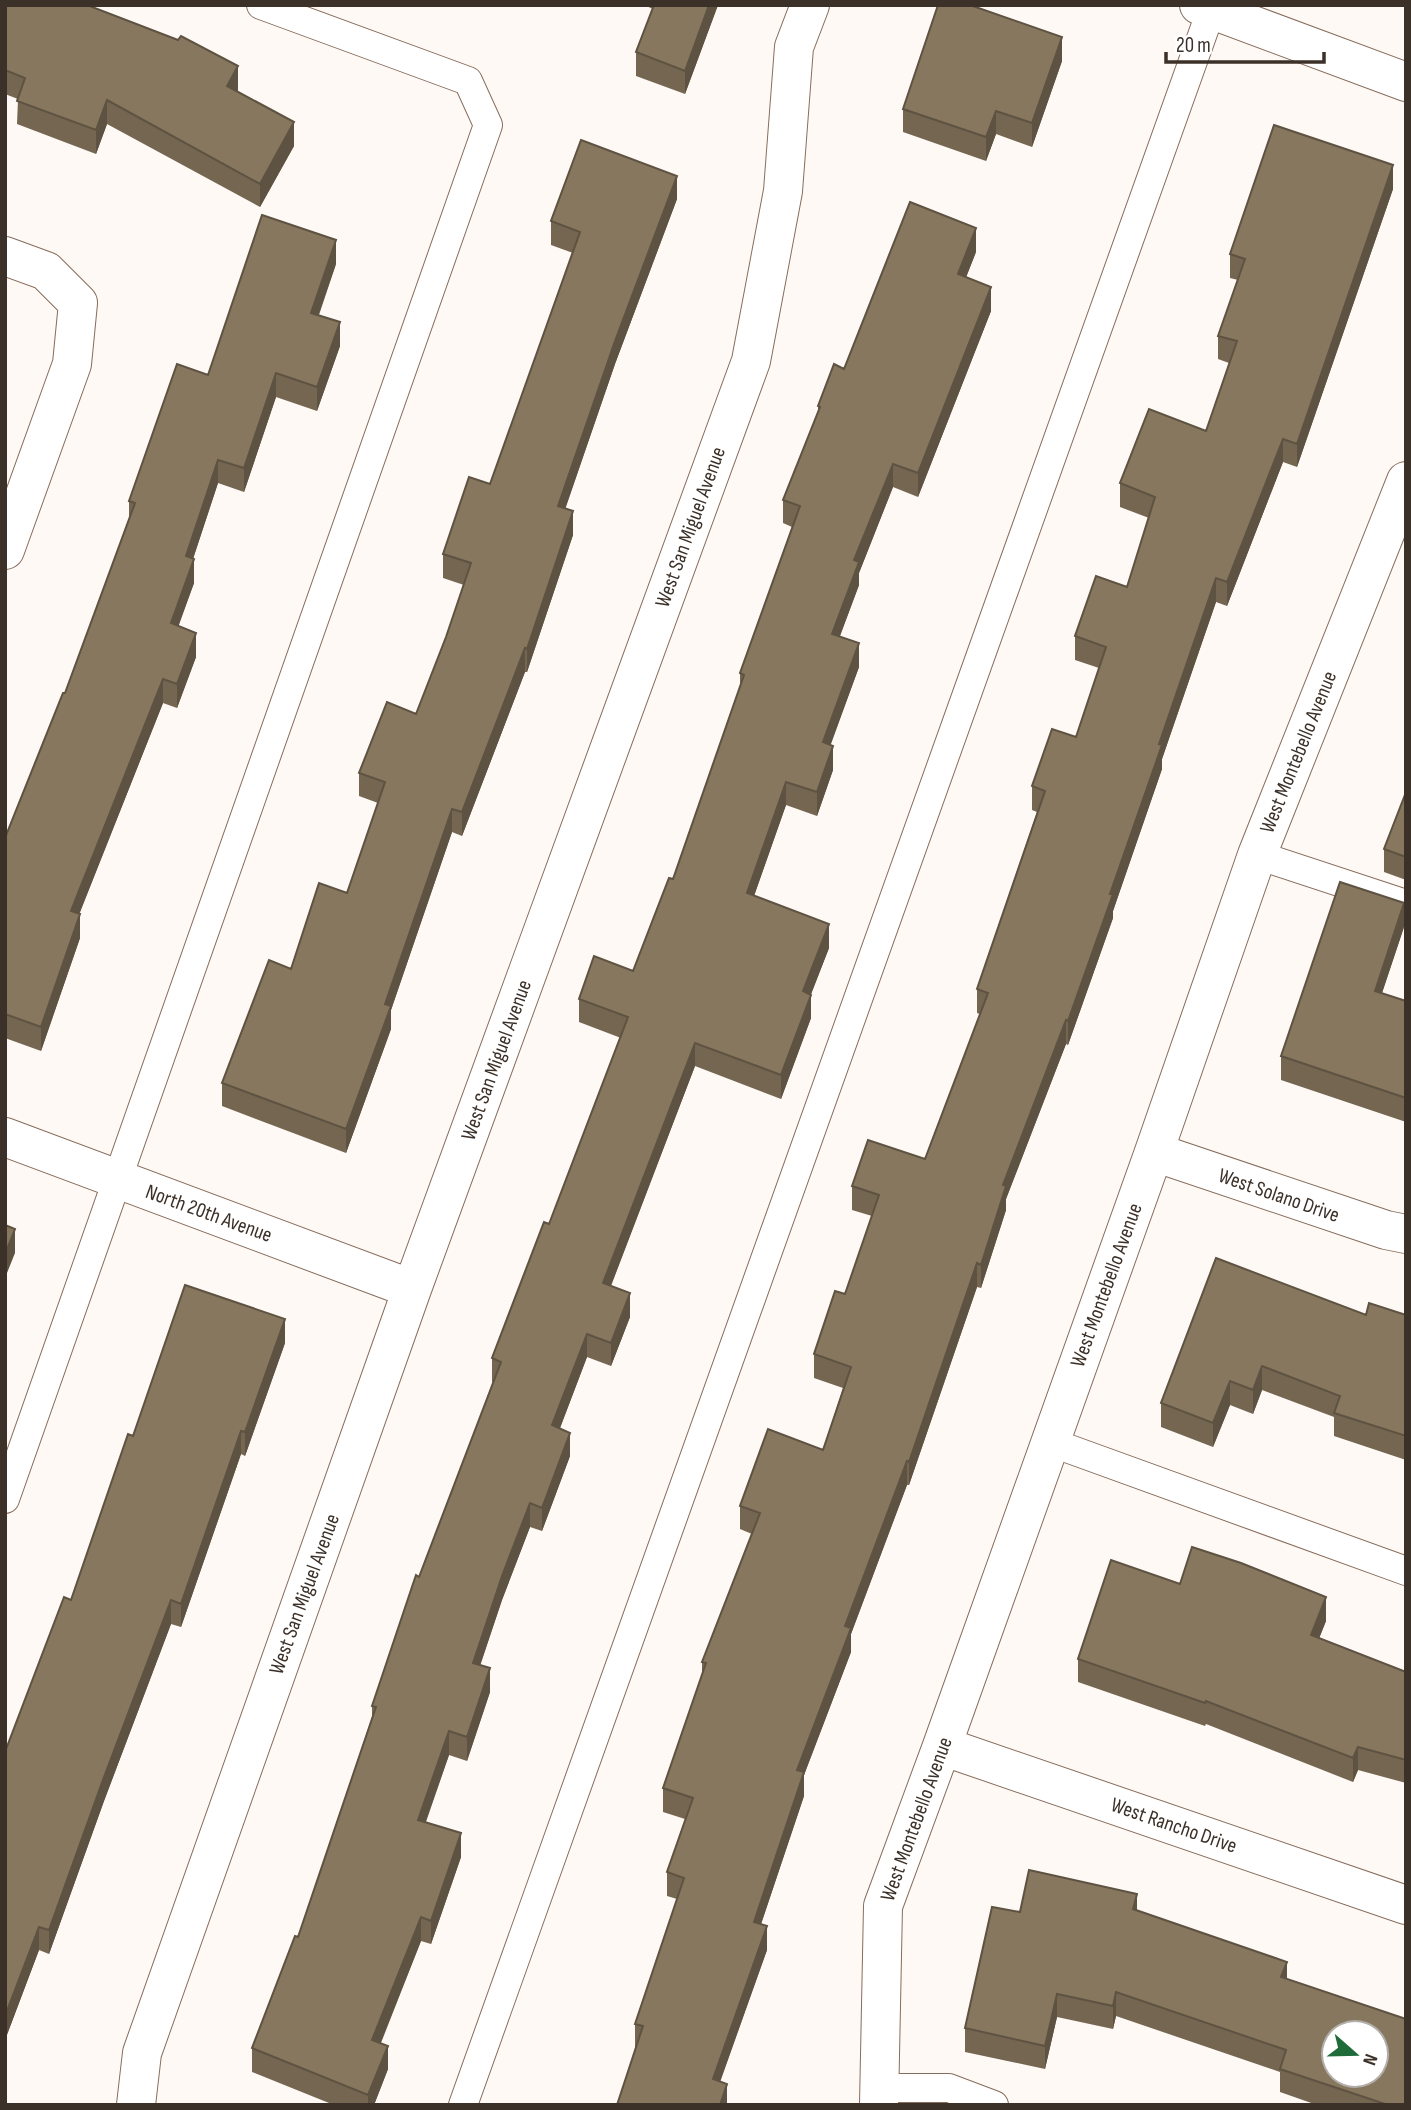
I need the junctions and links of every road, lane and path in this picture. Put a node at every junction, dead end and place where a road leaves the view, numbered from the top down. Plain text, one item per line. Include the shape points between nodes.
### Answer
1 (261, 5) edge
2 (810, 5) edge
3 (1208, 7) edge
4 (1406, 82) edge
5 (5, 256) edge
6 (1406, 481) edge
7 (5, 550) edge
8 (1257, 855) junction
9 (1406, 904) edge
10 (5, 1137) edge
11 (1154, 1152) junction
12 (119, 1179) junction
13 (1406, 1234) edge
14 (412, 1289) junction
15 (1050, 1442) junction
16 (5, 1499) edge
17 (1406, 1571) edge
18 (942, 1745) junction
19 (1406, 1905) edge
20 (879, 2096) edge
21 (136, 2105) edge
22 (463, 2105) edge
23 (994, 2105) edge

1 - 12 lane via 468,81 488,125
2 - 14 street, West San Miguel Avenue via 794,47 783,191 751,361
3 - 4 street
3 - 22 lane
5 - 7 street via 46,271 78,303 72,363
6 - 8 street, West Montebello Avenue
8 - 9 lane
8 - 11 street, West Montebello Avenue
10 - 12 street, North 20th Avenue
11 - 13 street, West Solano Drive
11 - 15 street, West Montebello Avenue
12 - 14 street, North 20th Avenue
12 - 16 lane
14 - 21 street, West San Miguel Avenue via 142,2053
15 - 17 lane
15 - 18 street, West Montebello Avenue
18 - 19 street, West Rancho Drive
18 - 20 street, West Montebello Avenue via 883,1906
20 - 23 lane via 949,2088

